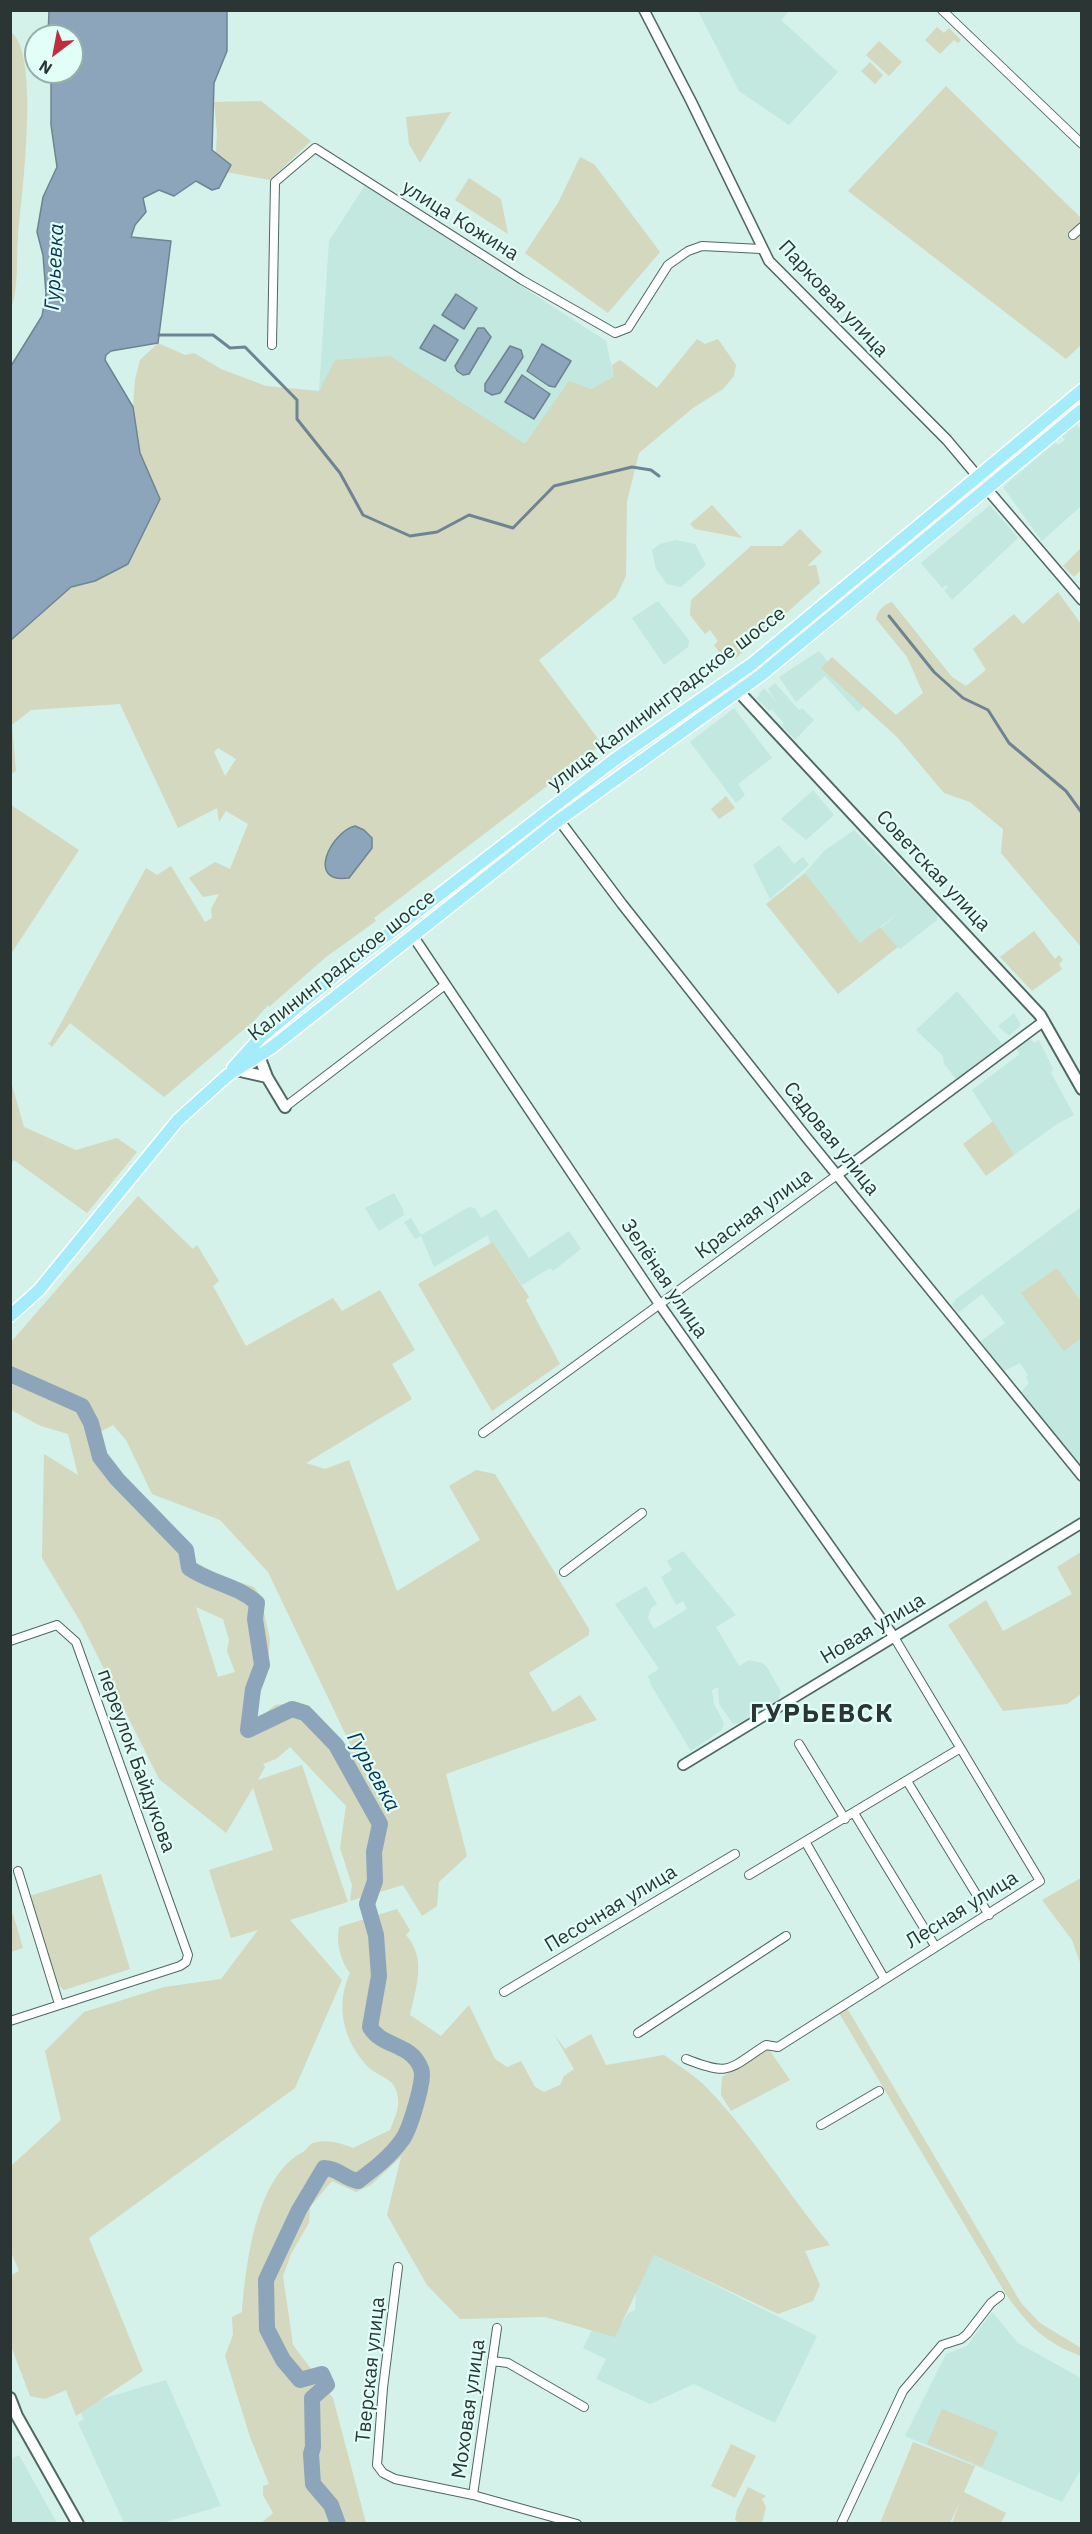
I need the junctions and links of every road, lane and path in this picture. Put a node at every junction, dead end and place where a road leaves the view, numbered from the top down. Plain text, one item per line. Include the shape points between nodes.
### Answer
1 (644, 10) edge
2 (942, 10) edge
3 (1082, 144) edge
4 (1082, 227) edge
5 (1073, 235) dead end
6 (761, 249) junction
7 (272, 345) dead end
8 (1082, 390) edge
9 (1082, 410) edge
10 (979, 478) junction
11 (987, 489) junction
12 (1082, 600) edge
13 (730, 680) junction
14 (739, 692) junction
15 (559, 820) junction
16 (413, 936) junction
17 (445, 985) junction
18 (1044, 1021) junction
19 (269, 1030) junction
20 (258, 1060) junction
21 (234, 1068) junction
22 (267, 1077) junction
23 (1082, 1089) edge
24 (285, 1107) joint
25 (837, 1175) junction
26 (660, 1305) junction
27 (10, 1316) edge
28 (483, 1433) dead end
29 (1082, 1476) edge
30 (642, 1513) dead end
31 (1082, 1523) edge
32 (564, 1572) dead end
33 (894, 1637) junction
34 (10, 1641) edge
35 (800, 1744) dead end
36 (960, 1749) junction
37 (683, 1765) dead end
38 (907, 1781) junction
39 (854, 1813) junction
40 (844, 1818) junction
41 (806, 1843) junction
42 (735, 1854) dead end
43 (18, 1871) dead end
44 (749, 1875) dead end
45 (989, 1915) junction
46 (786, 1936) dead end
47 (935, 1946) junction
48 (885, 1978) junction
49 (504, 1992) dead end
50 (59, 2004) junction
51 (10, 2021) edge
52 (638, 2033) dead end
53 (687, 2059) dead end
54 (879, 2091) dead end
55 (821, 2125) dead end
56 (398, 2267) dead end
57 (1000, 2296) dead end
58 (497, 2328) dead end
59 (492, 2361) junction
60 (10, 2398) edge
61 (584, 2407) dead end
62 (14, 2418) edge
63 (472, 2495) junction
64 (78, 2523) edge
65 (577, 2523) edge
66 (840, 2523) edge

1 - 6 street, Парковая улица via 744,207
2 - 3 street
4 - 5 street
6 - 7 street, улица Кожина via 702,246 688,251 668,265 628,328 615,333 522,280 315,148 275,182
6 - 10 street, Парковая улица via 947,440
8 - 10 main road, улица Калининградское шоссе
9 - 11 main road, улица Калининградское шоссе
10 - 13 main road, улица Калининградское шоссе
11 - 12 street
11 - 14 main road, улица Калининградское шоссе
13 - 14 main road
13 - 19 main road, улица Калининградское шоссе via 614,760
14 - 15 main road, Калининградское шоссе
14 - 18 main road, Советская улица
15 - 16 main road, Калининградское шоссе
15 - 25 street, Садовая улица
16 - 17 street, Зелёная улица
16 - 20 main road, Калининградское шоссе
17 - 24 street
17 - 26 street, Зелёная улица
18 - 23 main road, Советская улица
18 - 25 street, Красная улица
19 - 20 main road, улица Калининградское шоссе via 259,1048
19 - 21 main road, улица Калининградское шоссе
20 - 21 main road, Калининградское шоссе
20 - 22 main road
21 - 22 main road
21 - 27 main road, Калининградское шоссе via 178,1120 39,1290
22 - 24 main road
25 - 26 street, Красная улица
25 - 29 street, Садовая улица
26 - 28 street, Красная улица
26 - 33 street, Зелёная улица
30 - 32 street
31 - 33 street, Новая улица
33 - 36 street, Лесная улица
33 - 37 street, Новая улица
34 - 50 street, переулок Байдукова via 57,1625 76,1642 188,1955 186,1962
35 - 40 street
36 - 38 street
36 - 45 street, Лесная улица via 1040,1881
38 - 39 street
38 - 45 street
39 - 40 street
39 - 47 street
40 - 41 street
41 - 44 street
41 - 48 street
42 - 49 street, Песочная улица
43 - 50 street
45 - 47 street, Лесная улица
46 - 52 street
47 - 48 street, Лесная улица
48 - 53 street, Лесная улица via 778,2047 766,2044 729,2069 717,2071
50 - 51 street
54 - 55 street
56 - 63 street, Тверская улица via 377,2465 383,2474 395,2479
57 - 66 street via 961,2339 942,2345 903,2391
58 - 59 street, Моховая улица
59 - 61 street via 508,2363
59 - 63 street, Моховая улица
60 - 62 main road
62 - 64 main road
63 - 65 street

